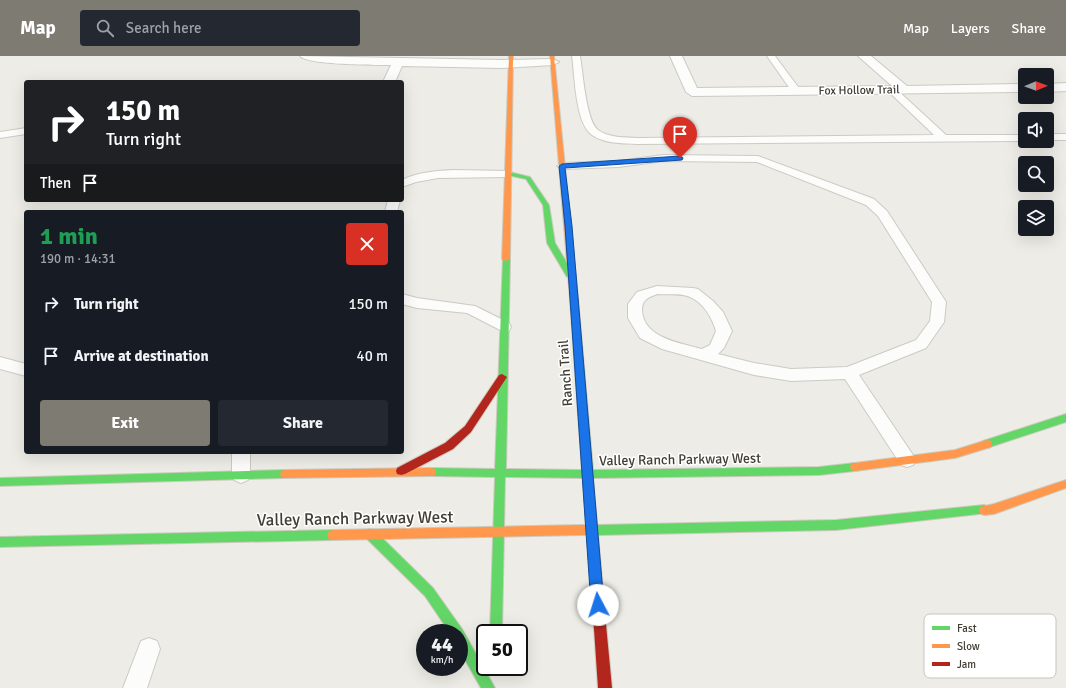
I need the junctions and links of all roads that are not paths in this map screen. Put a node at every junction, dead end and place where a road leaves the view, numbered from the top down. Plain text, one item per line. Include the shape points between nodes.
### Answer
1 (306, 56) edge
2 (576, 56) edge
3 (676, 56) edge
4 (771, 56) edge
5 (864, 56) edge
6 (552, 59) edge
7 (511, 60) edge
8 (398, 62) junction
9 (390, 80) edge
10 (1018, 88) edge
11 (1054, 88) edge
12 (1066, 88) edge
13 (898, 89) junction
14 (796, 91) junction
15 (24, 130) edge
16 (0, 135) edge
17 (1054, 137) edge
18 (1066, 137) edge
19 (942, 138) junction
20 (1018, 138) edge
21 (562, 166) junction
22 (509, 174) junction
23 (406, 181) edge
24 (573, 280) junction
25 (404, 300) edge
26 (504, 327) junction
27 (706, 354) junction
28 (0, 363) edge
29 (24, 369) edge
30 (848, 373) junction
31 (503, 376) junction
32 (1066, 418) edge
33 (241, 454) edge
34 (908, 460) junction
35 (399, 472) junction
36 (501, 473) junction
37 (587, 474) junction
38 (241, 475) junction
39 (0, 482) edge
40 (1066, 484) edge
41 (591, 530) junction
42 (499, 531) junction
43 (370, 534) junction
44 (0, 542) edge
45 (453, 624) edge
46 (496, 624) edge
47 (150, 649) dead end
48 (468, 652) edge
49 (134, 688) edge
50 (488, 688) edge
51 (605, 688) edge

1 - 8 street via 336,60
2 - 19 lane via 588,128 594,134 607,138 637,141
3 - 14 street, Fox Hollow Trail via 692,92
4 - 14 lane
5 - 13 street
6 - 7 street
6 - 21 main road, Ranch Trail
7 - 8 street
7 - 22 main road
8 - 9 street
10 - 13 street, Fox Hollow Trail
11 - 12 street
13 - 14 street, Fox Hollow Trail
13 - 19 lane
15 - 16 lane
17 - 18 lane
19 - 20 lane
21 - 24 main road, Ranch Trail
21 - 30 lane via 618,164 664,158 758,159 870,202 883,214 939,302 937,322 921,344
22 - 23 lane via 432,175
22 - 24 main road via 528,178 546,205 551,243
22 - 26 main road
24 - 37 main road, Ranch Trail
25 - 26 lane via 470,309
26 - 31 main road
27 - 27 lane via 667,345 645,334 635,318 635,304 642,295 657,290 693,292 708,304 718,315 724,331 716,348
27 - 30 lane via 754,369 791,375
28 - 29 lane
30 - 34 lane
31 - 35 main road via 468,429 449,446
31 - 36 main road
32 - 34 main road, Valley Ranch Parkway West via 955,454
33 - 38 lane
34 - 37 main road, Valley Ranch Parkway West via 819,471
35 - 36 main road, Valley Ranch Parkway West
35 - 38 main road, Valley Ranch Parkway West
36 - 37 main road, Valley Ranch Parkway West
36 - 42 main road
37 - 41 main road, Ranch Trail
38 - 39 main road, Valley Ranch Parkway West
40 - 41 main road, Valley Ranch Parkway West via 994,509 836,525
41 - 42 main road, Valley Ranch Parkway West
41 - 51 main road, Ranch Trail
42 - 43 main road, Valley Ranch Parkway West
42 - 46 main road
43 - 44 main road, Valley Ranch Parkway West
43 - 45 main road via 416,576
47 - 49 lane
48 - 50 main road

